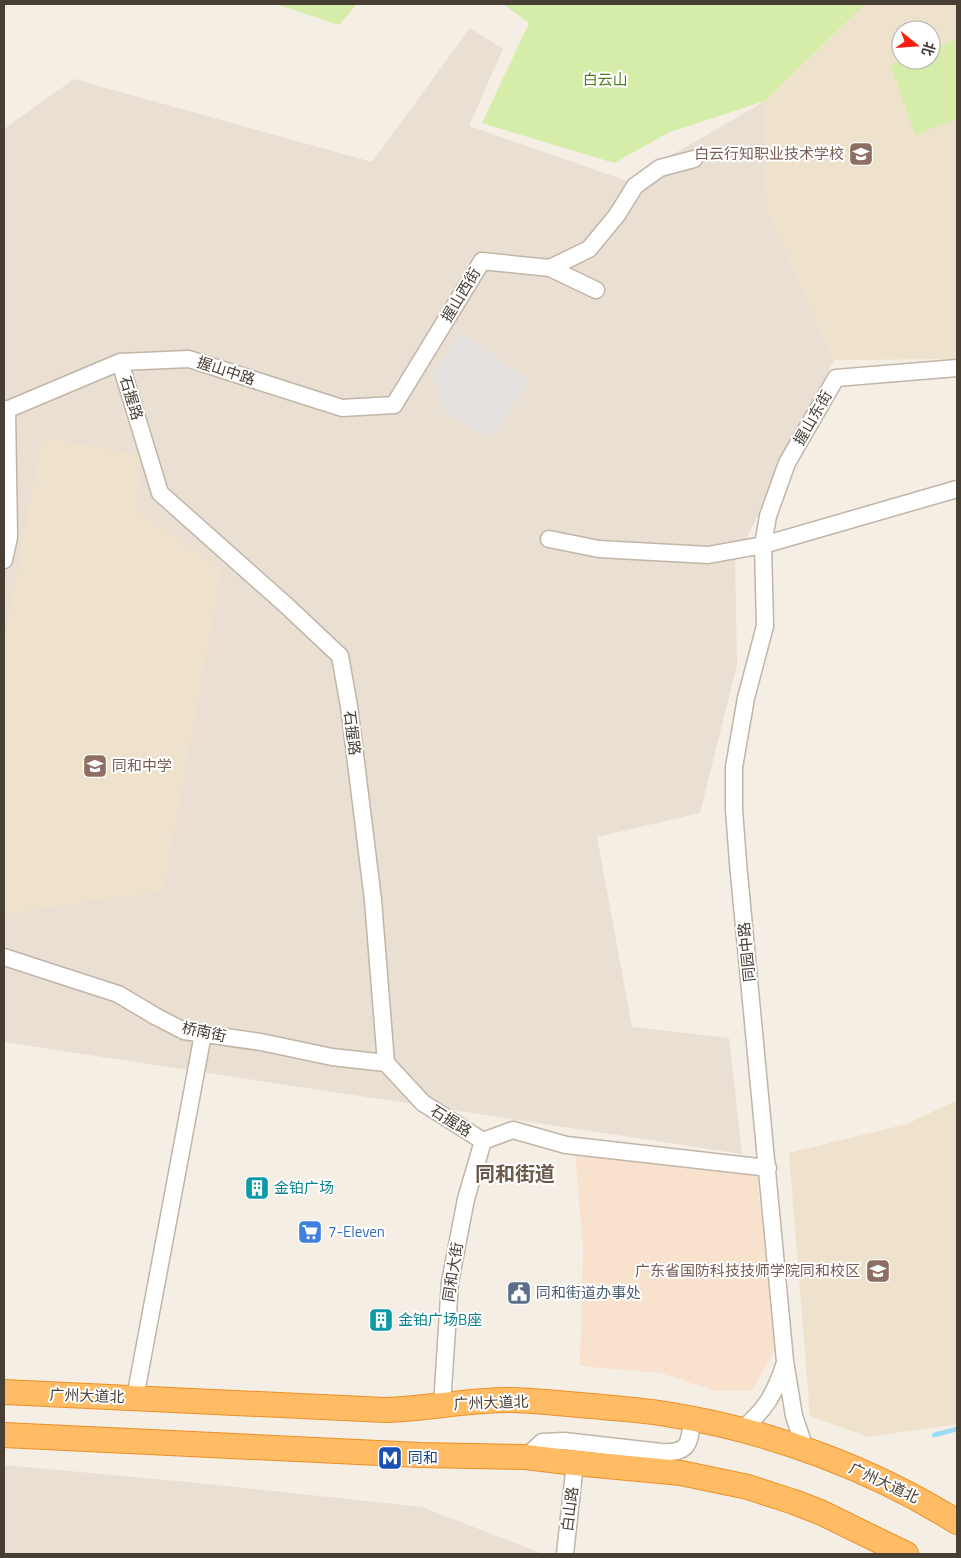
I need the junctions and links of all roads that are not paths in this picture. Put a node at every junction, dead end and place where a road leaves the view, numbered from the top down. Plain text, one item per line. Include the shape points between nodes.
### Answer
1 (694, 159) dead end
2 (550, 268) junction
3 (596, 290) dead end
4 (120, 362) junction
5 (957, 368) edge
6 (394, 405) joint
7 (5, 410) edge
8 (957, 489) edge
9 (549, 539) dead end
10 (763, 546) junction
11 (4, 560) edge
12 (4, 957) edge
13 (203, 1034) junction
14 (386, 1063) junction
15 (483, 1141) junction
16 (768, 1168) junction
17 (786, 1361) junction
18 (4, 1392) edge
19 (135, 1398) junction
20 (442, 1406) junction
21 (692, 1418) junction
22 (741, 1430) junction
23 (4, 1435) edge
24 (806, 1451) junction
25 (526, 1457) junction
26 (575, 1464) junction
27 (957, 1522) edge
28 (564, 1554) edge
29 (906, 1554) edge

1 - 2 street via 660,168 635,186 589,249
2 - 3 street, 握山西街
2 - 6 street, 握山西街 via 482,261
4 - 6 street, 握山中路 via 189,359 342,408
4 - 7 street, 握山中路
4 - 14 street, 石握路 via 160,493 340,656 373,900
5 - 10 street, 握山东街 via 836,378 787,463 768,516
7 - 11 street via 9,537
8 - 10 street
9 - 10 street via 599,549 708,555
10 - 16 street, 同园中路 via 765,626 746,698 734,767 734,809
12 - 13 street, 桥南街 via 118,994 184,1031
13 - 14 street, 桥南街 via 332,1057
13 - 19 street
14 - 15 street, 石握路 via 423,1103
15 - 16 street via 513,1130 566,1145
15 - 20 street, 同和大街 via 466,1199 450,1282
16 - 17 street, 同园中路
17 - 22 street via 766,1407
17 - 24 street, 同园中路 via 794,1416
18 - 19 highway, 广州大道北
19 - 20 highway, 广州大道北 via 385,1410
20 - 21 highway, 广州大道北 via 486,1400 540,1401
21 - 22 highway, 广州大道北
21 - 25 street via 687,1446 677,1452 564,1441 542,1442
22 - 24 highway, 广州大道北
23 - 25 highway
24 - 27 highway, 广州大道北 via 896,1486
25 - 26 highway
26 - 28 street, 白山路
26 - 29 highway via 681,1473 748,1487 820,1512

